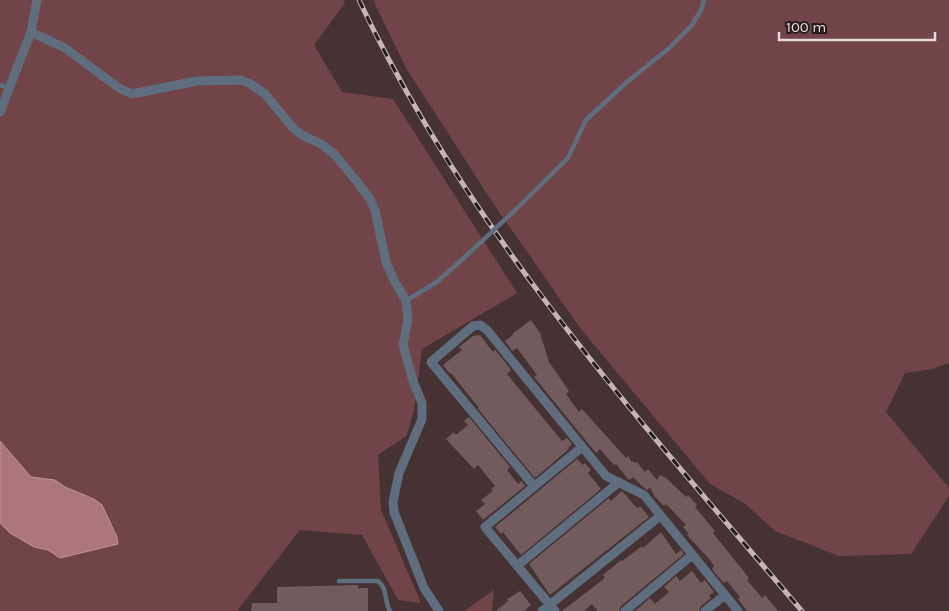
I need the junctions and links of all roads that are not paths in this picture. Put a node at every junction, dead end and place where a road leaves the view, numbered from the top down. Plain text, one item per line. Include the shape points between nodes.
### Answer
1 (37, 0) edge
2 (704, 0) edge
3 (31, 32) junction
4 (0, 85) edge
5 (10, 88) junction
6 (0, 112) edge
7 (406, 301) junction
8 (582, 447) junction
9 (619, 482) junction
10 (534, 486) junction
11 (660, 516) junction
12 (692, 555) junction
13 (517, 566) junction
14 (339, 581) dead end
15 (725, 595) junction
16 (552, 608) edge
17 (437, 610) edge
18 (390, 611) edge
19 (542, 611) edge
20 (625, 611) edge
21 (705, 611) edge
22 (738, 611) edge

1 - 3 street
2 - 7 lane, bridge via 692,24 668,49 586,120 568,158 438,281
3 - 5 street
3 - 7 street via 65,48 132,94 197,81 240,80 257,87 293,128 335,155 370,199 386,262
4 - 5 lane
5 - 6 street
7 - 17 street via 408,319 403,345 423,412 399,473 394,512 424,588
8 - 9 street via 606,476
8 - 10 street
8 - 10 street via 487,330 480,325 473,326 431,362
9 - 11 street via 644,495
9 - 13 street
10 - 13 street via 485,527
11 - 12 street
11 - 16 street
12 - 15 street
12 - 20 street
13 - 16 street
14 - 18 lane via 378,581 384,589
15 - 21 street
15 - 22 street
16 - 19 street

